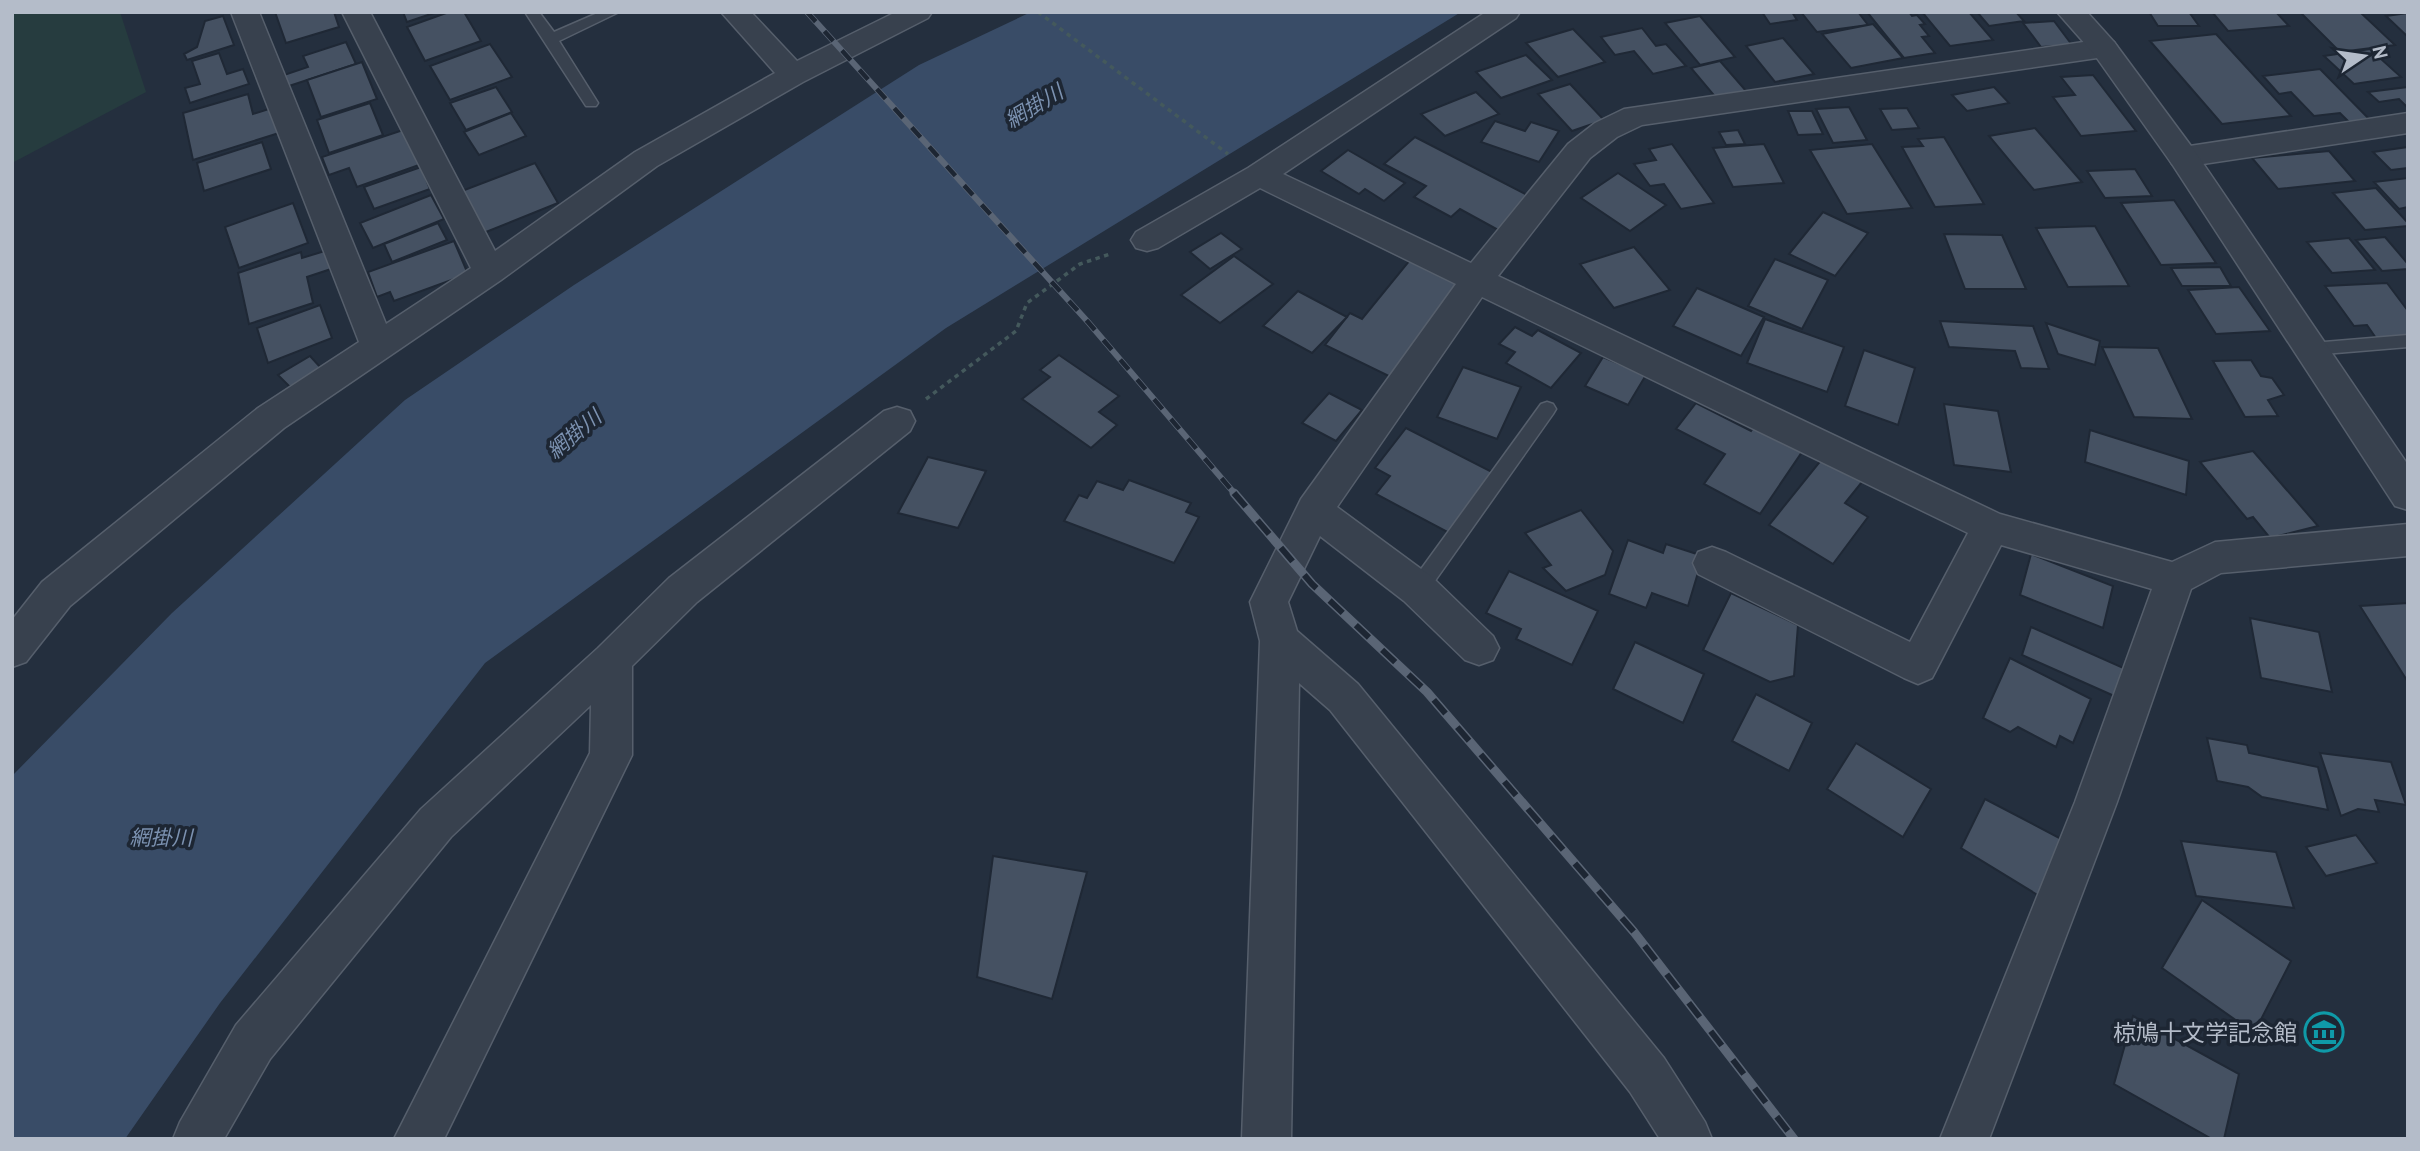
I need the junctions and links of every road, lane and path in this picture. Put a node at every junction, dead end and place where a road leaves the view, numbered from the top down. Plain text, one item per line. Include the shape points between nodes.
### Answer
1 (245, 12) edge
2 (356, 12) edge
3 (532, 12) edge
4 (612, 12) edge
5 (735, 12) edge
6 (918, 12) edge
7 (1038, 12) edge
8 (1506, 12) edge
9 (2071, 12) edge
10 (868, 22) edge
11 (551, 39) junction
12 (2104, 48) junction
13 (793, 75) junction
14 (591, 103) dead end
15 (2408, 123) edge
16 (2183, 157) junction
17 (1247, 167) junction
18 (1147, 240) dead end
19 (1080, 264) dead end
20 (489, 272) junction
21 (1477, 279) junction
22 (2408, 341) edge
23 (378, 346) junction
24 (2312, 349) junction
25 (1547, 410) dead end
26 (897, 421) joint
27 (2408, 495) edge
28 (1314, 510) junction
29 (1991, 527) junction
30 (2408, 540) edge
31 (1712, 563) dead end
32 (2175, 579) junction
33 (1418, 589) junction
34 (1280, 641) junction
35 (1479, 648) dead end
36 (12, 650) edge
37 (612, 660) junction
38 (197, 1139) edge
39 (418, 1139) edge
40 (1266, 1139) edge
41 (1688, 1139) edge
42 (1964, 1139) edge

1 - 23 street
2 - 20 street
3 - 11 lane
4 - 11 lane
5 - 13 street
6 - 10 street
7 - 17 path
8 - 17 street
9 - 12 street
10 - 13 street
11 - 14 lane
12 - 16 street
12 - 21 street via 1635,116 1579,151
13 - 20 street via 646,159
15 - 16 street
16 - 24 street
17 - 18 street
17 - 21 street
19 - 26 path via 1027,303 1016,331
20 - 23 street
21 - 28 street
21 - 29 street
22 - 24 lane
23 - 36 street via 271,418 56,594
24 - 27 street
25 - 33 lane
26 - 37 street via 683,590
28 - 33 street
28 - 34 street via 1269,602
29 - 31 street via 1918,666
29 - 32 street
30 - 32 street via 2215,558
32 - 42 street via 2096,802
33 - 35 street
34 - 40 street
34 - 41 street via 1344,697 1647,1075
37 - 38 street via 436,823 253,1042
37 - 39 street via 611,755

